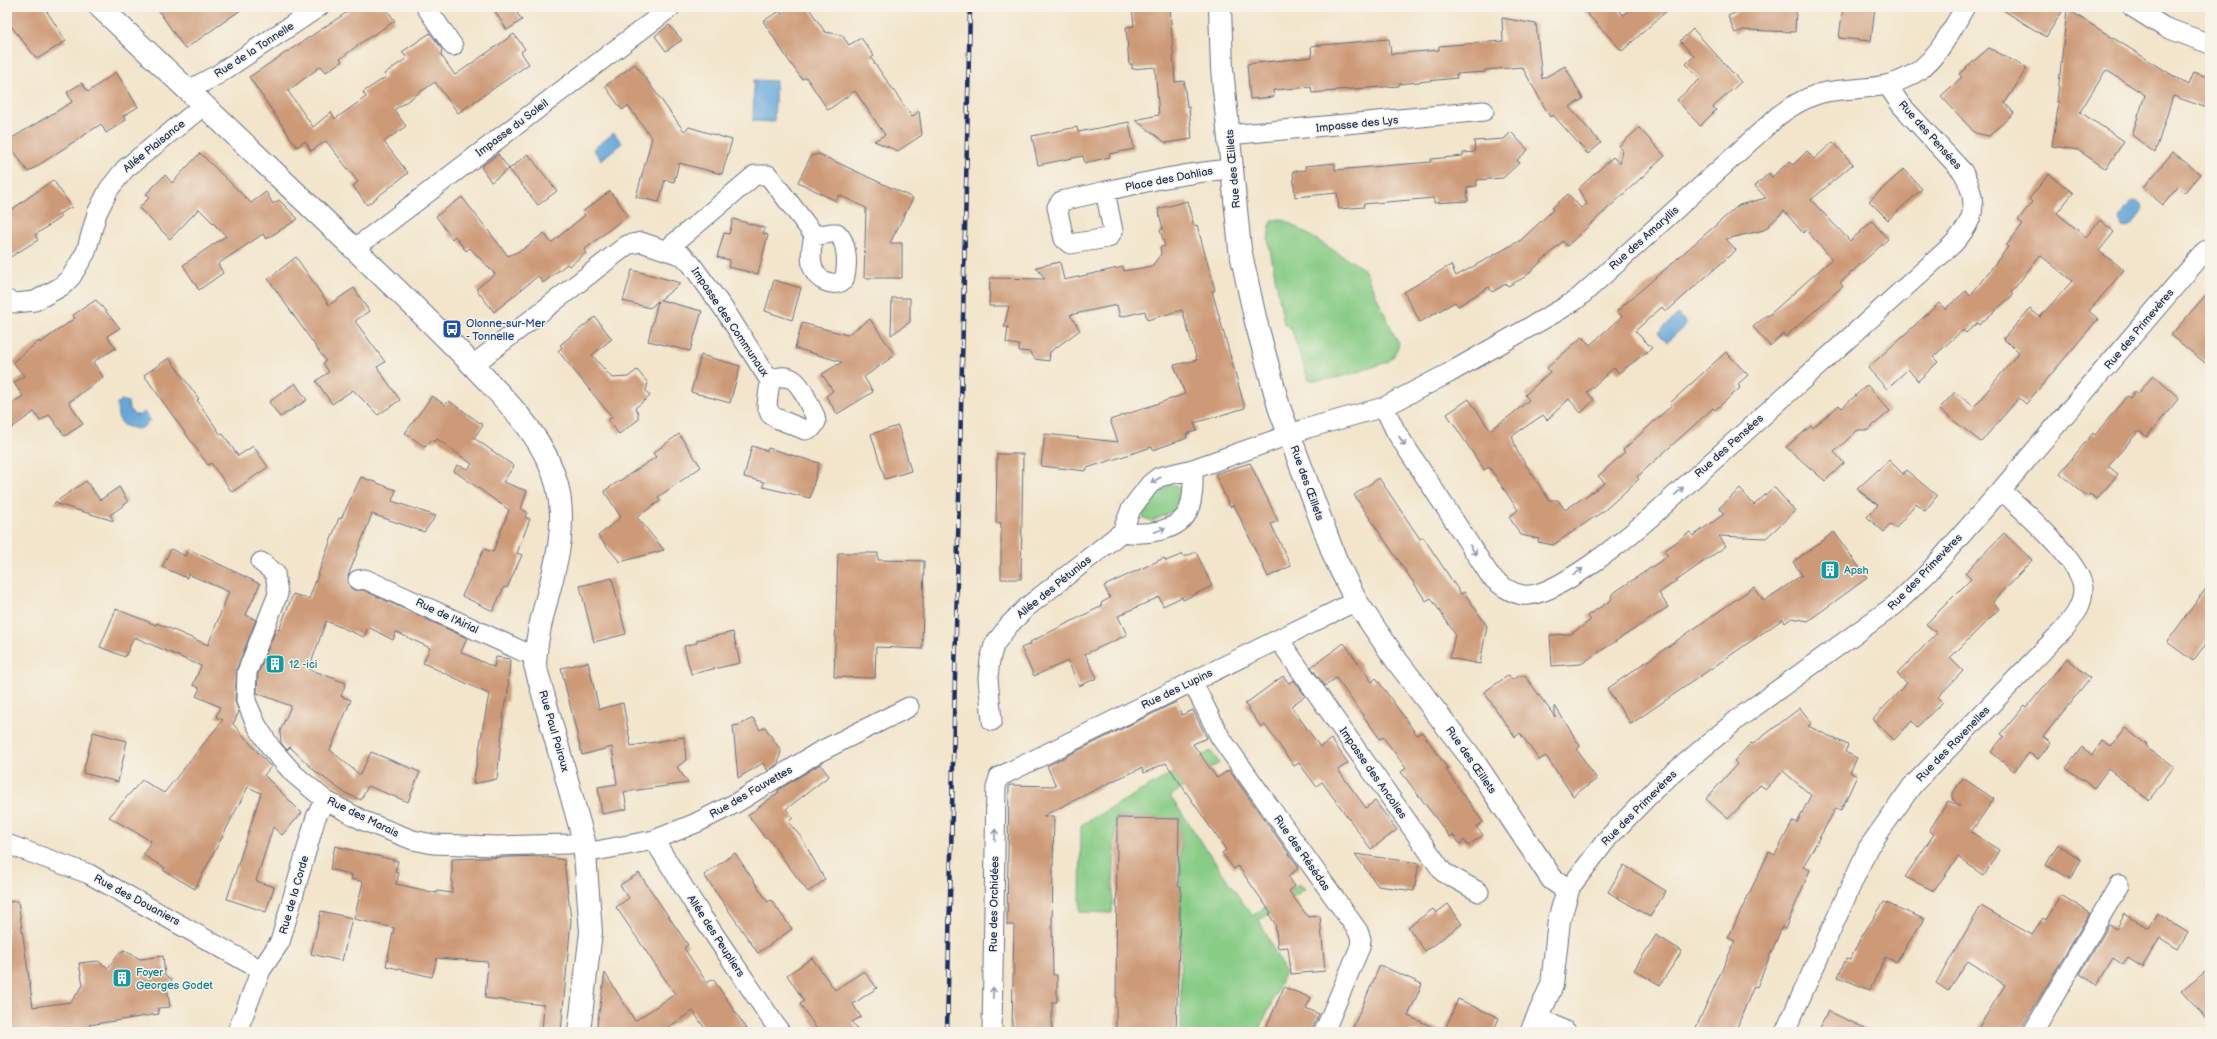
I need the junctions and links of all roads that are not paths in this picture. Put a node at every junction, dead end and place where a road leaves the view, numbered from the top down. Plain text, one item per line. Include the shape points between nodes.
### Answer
1 (100, 7) edge
2 (319, 7) edge
3 (426, 7) edge
4 (1220, 7) edge
5 (1965, 7) edge
6 (2132, 7) edge
7 (670, 8) edge
8 (2210, 44) edge
9 (453, 46) dead end
10 (1888, 86) junction
11 (197, 99) junction
12 (1484, 111) dead end
13 (1229, 135) junction
14 (1233, 169) junction
15 (1105, 191) dead end
16 (815, 236) dead end
17 (2210, 248) edge
18 (354, 249) junction
19 (668, 251) junction
20 (7, 300) edge
21 (473, 365) junction
22 (770, 381) dead end
23 (1384, 407) junction
24 (1290, 435) junction
25 (1193, 469) junction
26 (2001, 490) junction
27 (1122, 532) junction
28 (261, 562) dead end
29 (358, 580) dead end
30 (1356, 601) junction
31 (1279, 640) junction
32 (536, 654) junction
33 (1192, 681) junction
34 (909, 707) dead end
35 (992, 721) dead end
36 (999, 777) joint
37 (325, 800) junction
38 (654, 840) junction
39 (7, 844) edge
40 (584, 847) junction
41 (2119, 885) dead end
42 (1568, 890) junction
43 (1479, 892) dead end
44 (261, 970) junction
45 (1535, 1024) edge
46 (237, 1032) edge
47 (579, 1032) edge
48 (780, 1032) edge
49 (992, 1032) edge
50 (1324, 1032) edge
51 (1567, 1032) edge
52 (1785, 1032) edge
53 (2033, 1032) edge

1 - 11 street, Rue Paul Poiroux
2 - 11 street, Rue de la Tonnelle via 198,85
3 - 9 street
4 - 13 street, Rue des Œillets via 1222,69
5 - 10 street, Rue des Amaryllis via 1945,40 1923,66 1901,81
6 - 8 street via 2164,27
7 - 18 street, Impasse du Soleil
10 - 23 street, Rue des Amaryllis via 1832,91 1806,98 1789,107 1576,300
23 -> 10 street, Rue des Pensées via 1396,432 1491,577 1510,591 1523,595 1541,594 1567,580 1628,537 1652,516 1952,245 1967,227 1973,214 1974,199 1963,172 1901,105
11 - 18 street, Rue Paul Poiroux
11 - 20 street, Allée Plaisance via 125,168 109,189 97,213 86,252 71,277 62,286 35,301 15,303
12 - 13 street, Impasse des Lys
13 - 14 street, Rue des Œillets
14 - 15 street, Place des Dahlias
14 - 24 street, Rue des Œillets via 1242,257 1275,395
16 - 19 street via 768,175 762,173 755,175
17 - 26 street, Rue des Primevères via 2195,262
18 - 21 street, Rue Paul Poiroux
19 - 21 street, Impasse des Communaux via 641,242 627,245
19 - 22 street, Impasse des Communaux via 683,256 691,264 726,312
21 - 32 street, Rue Paul Poiroux via 515,410 534,435 551,467 557,485 561,524 556,566
23 - 24 street, Rue des Amaryllis
24 - 25 street
24 - 30 street, Rue des Œillets via 1334,558
25 -> 27 street via 1159,477 1150,484 1131,509
27 -> 25 street via 1153,533 1183,518 1193,491
26 - 42 street, Rue des Primevères via 1895,605 1739,718 1660,784 1608,838
26 - 52 street, Rue des Ravenelles via 2070,559 2079,573 2083,587 2079,607 2064,629 1898,803 1868,848
27 - 35 street, Allée des Pétunias via 1027,607 994,645 988,678
28 - 37 street, Rue des Marais via 275,572 278,594 248,672 246,701 271,748 294,774
29 - 32 street, Rue de l'Airial via 366,579 524,652
30 - 31 street, Rue des Lupins
30 - 42 street, Rue des Œillets via 1397,661 1472,759 1552,879
31 - 33 street, Rue des Lupins
31 - 43 street, Impasse des Ancolies via 1443,872
32 - 40 street, Rue Paul Poiroux via 537,676 557,737
33 - 36 street, Rue des Lupins
33 - 50 street, Rue des Résédas via 1220,737 1358,931 1360,947
34 - 38 street, Rue des Fauvettes via 817,753 736,803
49 -> 36 street, Rue des Orchidées via 996,787
37 - 40 street, Rue des Marais via 397,835 433,844 569,844
37 - 44 street, Rue de la Corde via 316,817 280,942
38 - 40 street, Rue des Fauvettes
38 - 48 street, Allée des Peupliers
39 - 44 street, Rue des Douaniers via 89,874
40 - 47 street, Rue Paul Poiroux via 592,932
41 - 53 street
42 - 45 street via 1559,920 1552,985
44 - 46 street, Rue de la Corde
45 - 51 street

